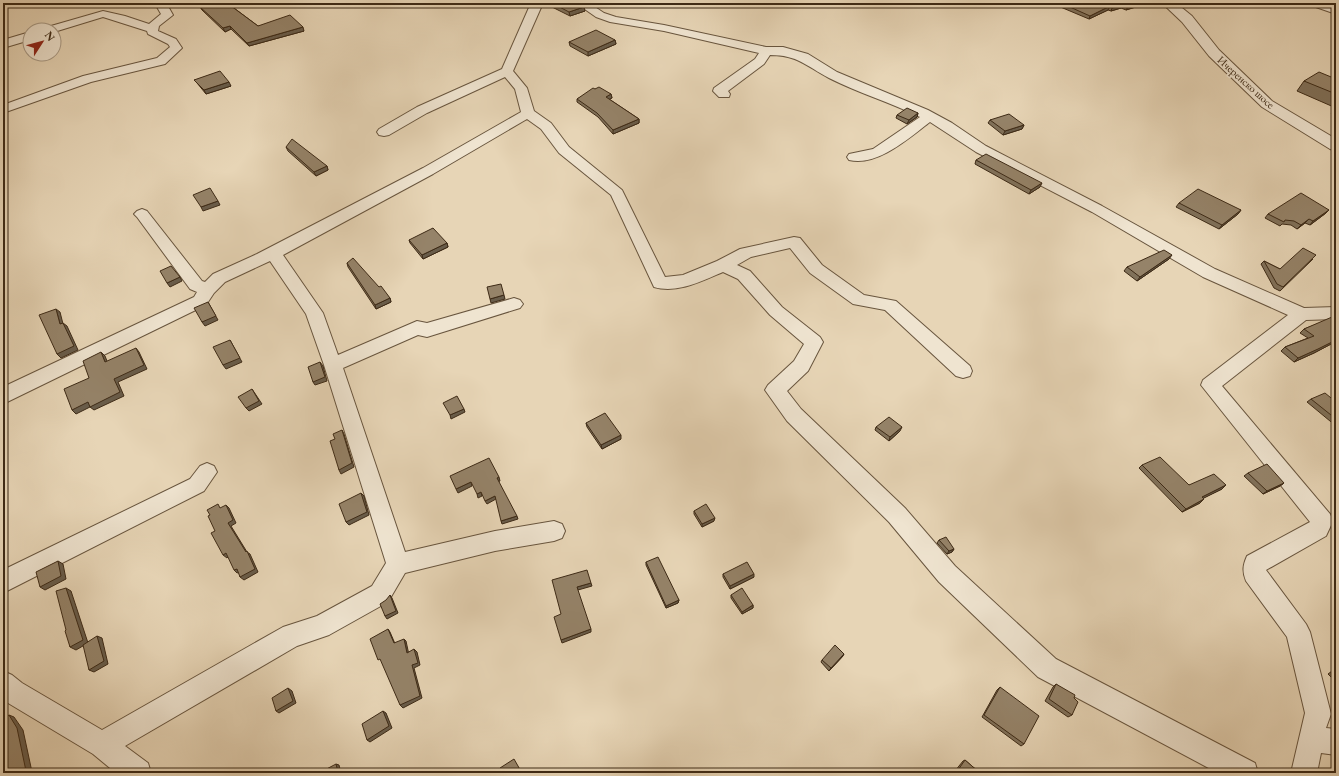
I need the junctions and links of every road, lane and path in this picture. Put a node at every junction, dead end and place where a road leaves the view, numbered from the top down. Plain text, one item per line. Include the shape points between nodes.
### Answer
1 (168, 3) edge
2 (537, 3) edge
3 (582, 3) edge
4 (1168, 3) edge
5 (1314, 3) edge
6 (1336, 11) edge
7 (62, 26) edge
8 (153, 30) junction
9 (22, 38) edge
10 (3, 44) edge
11 (766, 51) junction
12 (507, 71) junction
13 (724, 94) dead end
14 (3, 109) edge
15 (528, 113) junction
16 (929, 116) junction
17 (384, 132) dead end
18 (1336, 146) edge
19 (854, 157) dead end
20 (142, 214) dead end
21 (273, 252) junction
22 (723, 265) junction
23 (208, 289) junction
24 (514, 304) dead end
25 (1336, 313) edge
26 (1302, 314) junction
27 (333, 365) junction
28 (963, 371) dead end
29 (3, 396) edge
30 (207, 472) dead end
31 (554, 531) dead end
32 (398, 564) junction
33 (3, 582) edge
34 (3, 684) edge
35 (1324, 740) edge
36 (118, 762) edge
37 (1245, 773) edge
38 (1304, 773) edge

1 - 8 street via 163,7 166,15 154,24
2 - 12 street
3 - 11 street via 600,15 614,20 664,28
4 - 18 street, Ичеренско шосе via 1187,19 1214,53 1267,104
5 - 6 street
7 - 8 street via 103,14
8 - 14 street via 152,32 172,42 176,48 161,61 87,78
9 - 10 street
11 - 13 street via 760,60 719,91
11 - 16 street via 783,51 804,57 833,75
12 - 15 street via 521,88
12 - 17 street via 422,110
15 - 21 street via 428,171
15 - 22 street via 546,126 564,150 617,192 660,283 685,281
16 - 19 street via 877,153
16 - 26 street via 981,149 1097,209 1209,273
20 - 23 street via 196,285
21 - 23 street via 220,278
21 - 27 street via 314,313
22 - 28 street via 746,253 794,242 816,268 859,300 890,305
22 - 37 street via 744,275 776,311 814,342 801,366 775,390 794,415 897,516 947,574 1047,668
23 - 29 street via 200,301
24 - 27 street via 427,330 417,328
25 - 26 street
26 - 35 street via 1210,384 1322,521 1318,529 1255,563 1254,573 1298,632 1318,714 1315,720
27 - 32 street
30 - 33 street via 197,484
31 - 32 street via 495,541
32 - 36 street via 380,594 321,627 292,635
34 - 36 street
35 - 38 street

